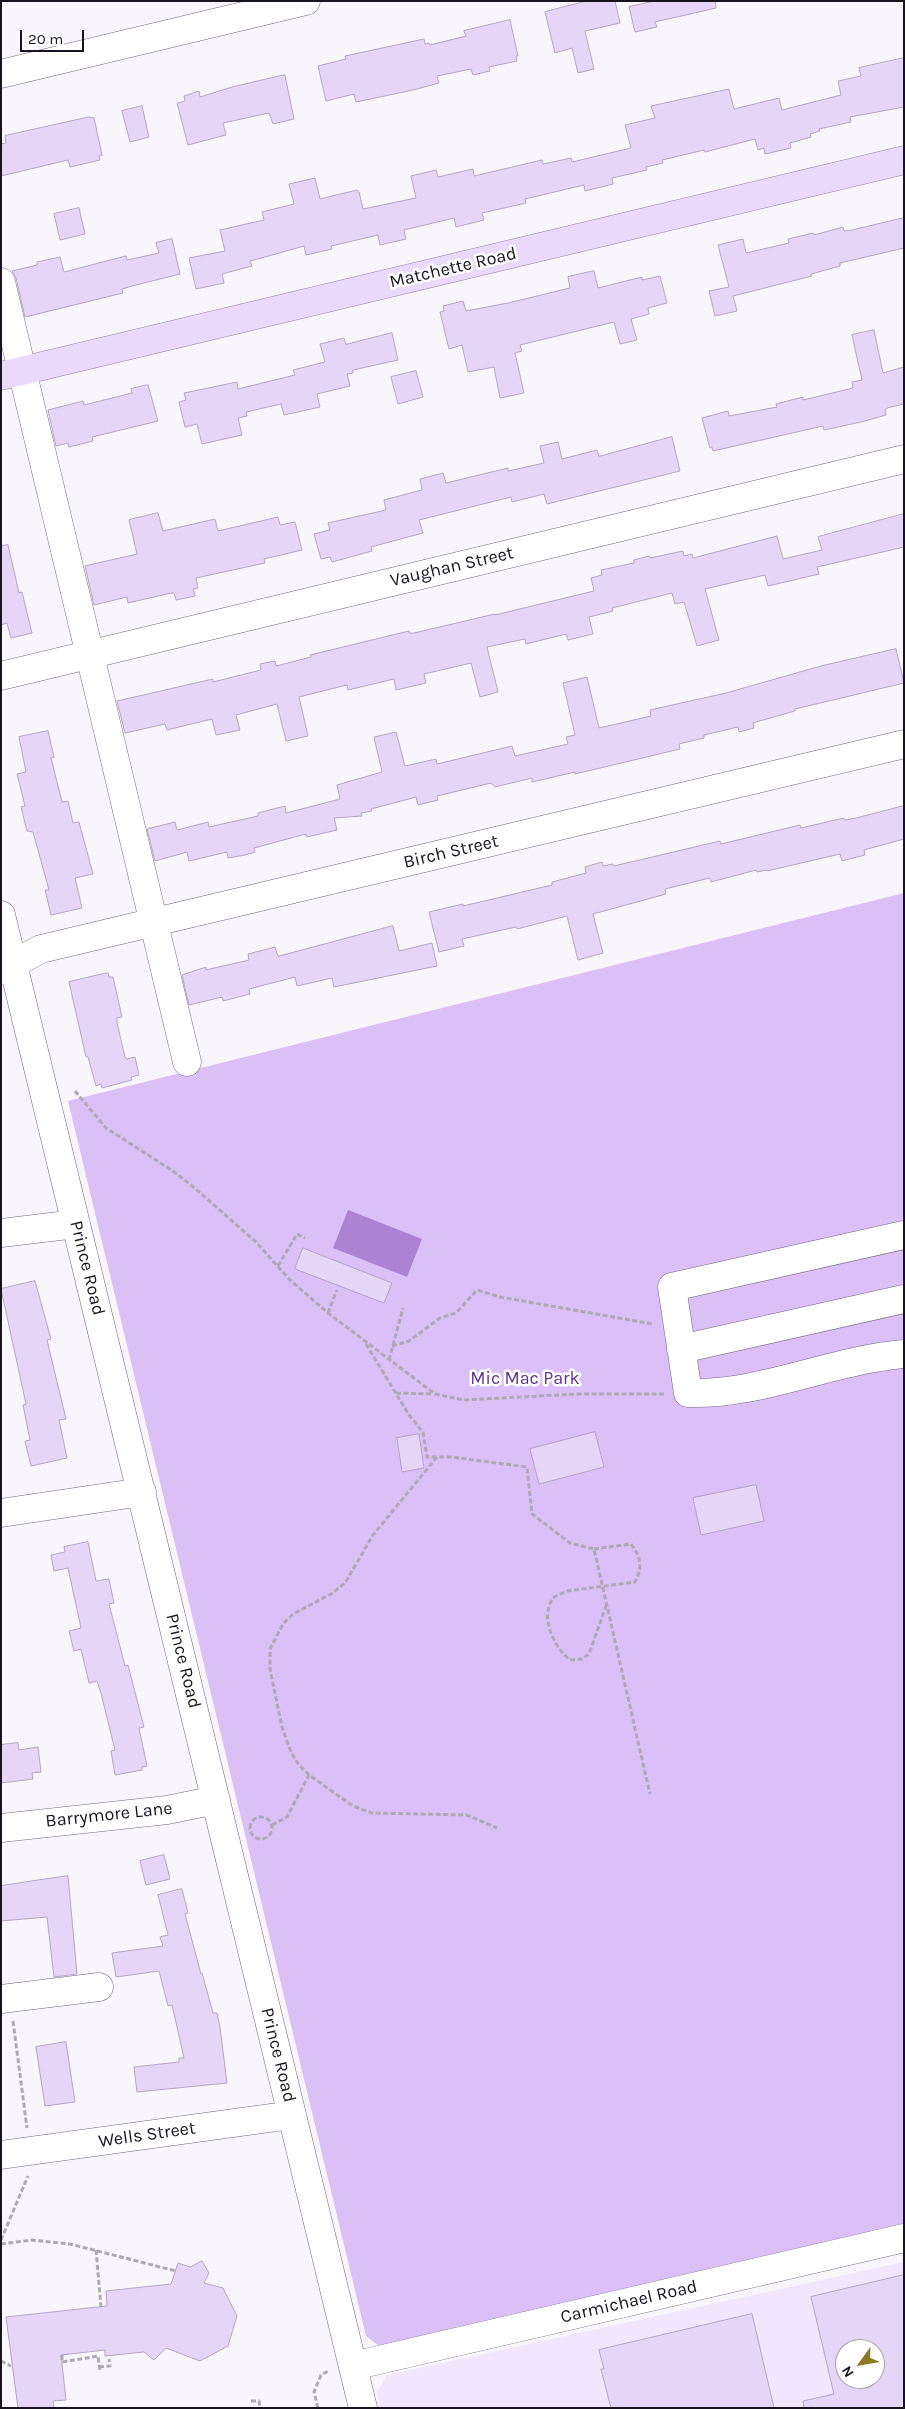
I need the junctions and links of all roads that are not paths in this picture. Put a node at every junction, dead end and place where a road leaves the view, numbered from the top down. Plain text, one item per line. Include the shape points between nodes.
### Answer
1 (306, 1) edge
2 (1, 74) edge
3 (904, 160) edge
4 (1, 282) edge
5 (12, 373) edge
6 (904, 459) edge
7 (90, 654) junction
8 (1, 676) edge
9 (904, 744) edge
10 (1, 915) edge
11 (154, 923) junction
12 (7, 967) edge
13 (187, 1062) dead end
14 (76, 1224) junction
15 (1, 1233) edge
16 (904, 1235) edge
17 (904, 1299) edge
18 (681, 1349) junction
19 (904, 1354) edge
20 (142, 1492) junction
21 (1, 1513) edge
22 (216, 1800) junction
23 (1, 1828) edge
24 (99, 1987) dead end
25 (5, 1998) edge
26 (292, 2115) junction
27 (1, 2155) edge
28 (904, 2238) edge
29 (341, 2369) junction
30 (363, 2408) edge

1 - 2 street
3 - 5 main road, Matchette Road
4 - 5 street
5 - 7 street
6 - 7 street, Vaughan Street
7 - 8 street, Vaughan Street
7 - 11 street
9 - 11 street, Birch Street
10 - 12 street, Prince Road
11 - 12 street, Birch Street via 41,949
11 - 13 street
12 - 14 street, Prince Road
14 - 15 street
14 - 20 street, Prince Road
16 - 18 street via 672,1287
17 - 18 street
18 - 19 street via 688,1393 717,1394
20 - 21 street
20 - 22 street, Prince Road
22 - 23 street, Barrymore Lane via 167,1810
22 - 26 street, Prince Road
24 - 25 street
26 - 27 street, Wells Street
26 - 29 street, Prince Road
28 - 29 street, Carmichael Road
29 - 30 street, Prince Road

